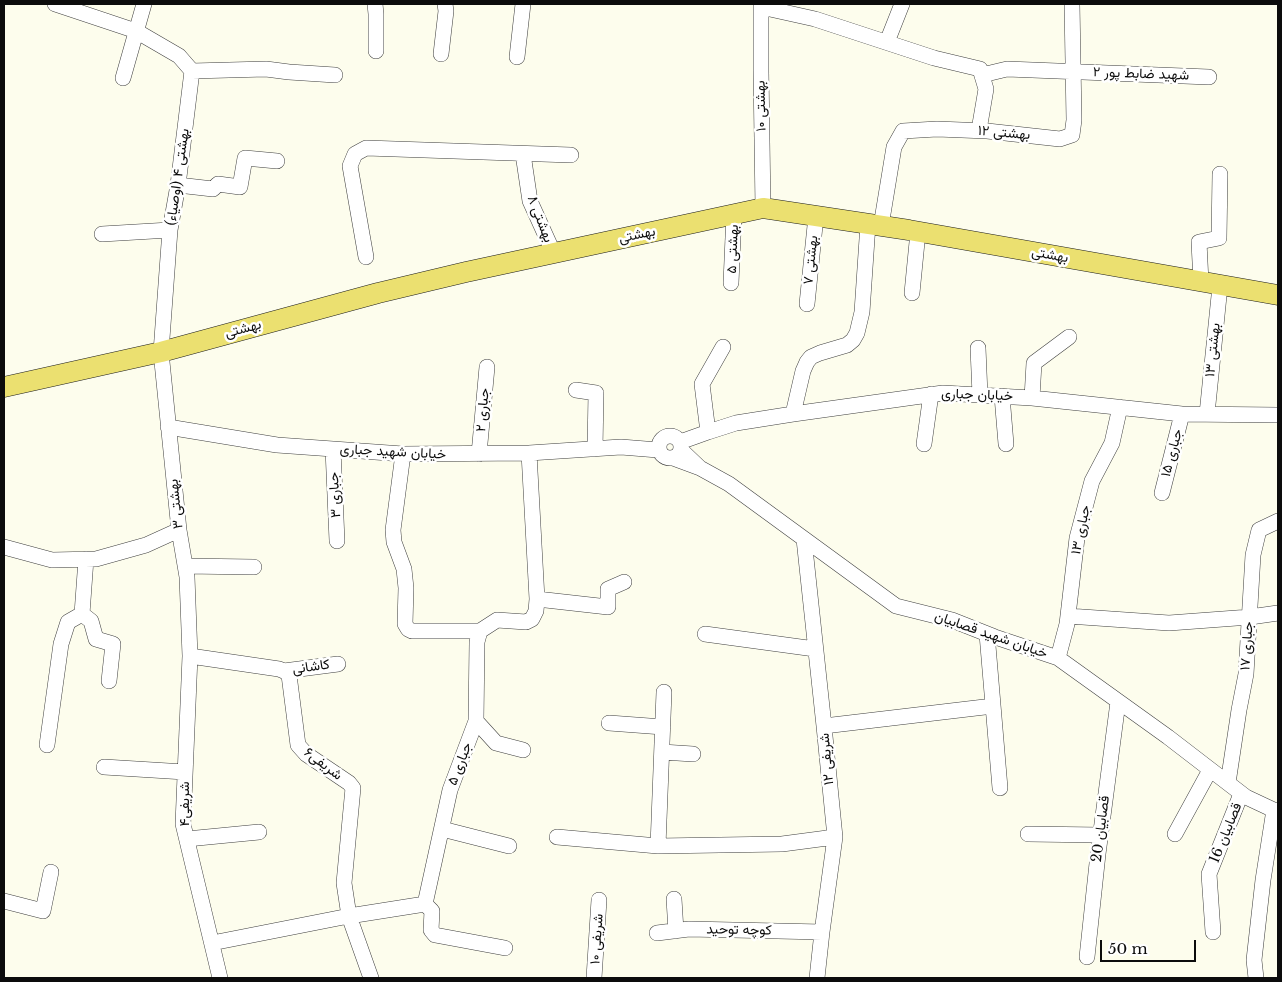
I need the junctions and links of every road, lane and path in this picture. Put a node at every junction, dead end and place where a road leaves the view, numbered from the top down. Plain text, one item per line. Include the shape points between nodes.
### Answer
1 (55, 4) edge
2 (144, 4) edge
3 (375, 4) edge
4 (445, 4) edge
5 (523, 4) edge
6 (902, 4) edge
7 (1072, 4) edge
8 (761, 6) edge
9 (136, 32) junction
10 (887, 42) junction
11 (376, 51) dead end
12 (441, 54) dead end
13 (517, 57) dead end
14 (192, 71) junction
15 (1074, 72) junction
16 (335, 75) dead end
17 (982, 76) junction
18 (1209, 77) dead end
19 (123, 78) dead end
20 (979, 130) junction
21 (523, 154) junction
22 (571, 155) dead end
23 (277, 161) dead end
24 (1220, 174) dead end
25 (178, 185) junction
26 (763, 208) junction
27 (734, 214) junction
28 (816, 216) junction
29 (875, 225) junction
30 (170, 230) junction
31 (918, 232) junction
32 (102, 234) dead end
33 (554, 254) junction
34 (366, 257) dead end
35 (732, 283) dead end
36 (1210, 284) junction
37 (912, 293) dead end
38 (1278, 295) edge
39 (807, 304) dead end
40 (1069, 337) dead end
41 (723, 347) dead end
42 (978, 348) dead end
43 (161, 352) junction
44 (487, 367) dead end
45 (4, 387) edge
46 (576, 390) dead end
47 (931, 394) junction
48 (980, 395) junction
49 (1002, 396) junction
50 (1032, 398) junction
51 (1120, 408) junction
52 (793, 414) junction
53 (1182, 414) junction
54 (1207, 414) junction
55 (1278, 415) edge
56 (168, 427) junction
57 (708, 432) junction
58 (924, 444) dead end
59 (1006, 444) dead end
60 (660, 445) junction
61 (595, 448) junction
62 (333, 449) junction
63 (678, 450) junction
64 (529, 453) junction
65 (403, 454) junction
66 (479, 454) junction
67 (1162, 493) dead end
68 (1278, 521) edge
69 (179, 530) junction
70 (804, 539) junction
71 (337, 541) dead end
72 (4, 547) edge
73 (86, 559) junction
74 (185, 566) junction
75 (254, 567) dead end
76 (624, 582) dead end
77 (537, 599) junction
78 (1278, 613) edge
79 (82, 614) junction
80 (1068, 616) junction
81 (1250, 617) junction
82 (480, 631) junction
83 (705, 634) dead end
84 (987, 634) junction
85 (815, 649) junction
86 (190, 656) junction
87 (1058, 658) junction
88 (338, 664) dead end
89 (284, 671) junction
90 (109, 681) dead end
91 (664, 692) dead end
92 (1118, 702) junction
93 (993, 706) junction
94 (476, 721) junction
95 (609, 723) dead end
96 (824, 726) junction
97 (663, 727) junction
98 (47, 746) dead end
99 (523, 750) dead end
100 (662, 752) junction
101 (693, 754) dead end
102 (104, 767) dead end
103 (1210, 770) junction
104 (185, 772) junction
105 (1228, 784) junction
106 (1000, 788) dead end
107 (1241, 794) junction
108 (1276, 811) edge
109 (442, 829) junction
110 (259, 832) dead end
111 (1028, 834) dead end
112 (1175, 834) dead end
113 (1100, 835) junction
114 (557, 836) dead end
115 (835, 837) junction
116 (187, 839) junction
117 (509, 846) dead end
118 (658, 846) junction
119 (51, 872) dead end
120 (674, 899) dead end
121 (599, 900) dead end
122 (4, 901) edge
123 (425, 904) junction
124 (349, 916) junction
125 (676, 931) junction
126 (822, 932) junction
127 (1213, 932) dead end
128 (657, 933) dead end
129 (212, 943) junction
130 (505, 948) dead end
131 (1086, 957) dead end
132 (220, 978) edge
133 (372, 978) edge
134 (594, 978) edge
135 (817, 978) edge
136 (1256, 978) edge

1 - 9 street
2 - 9 street
3 - 11 street
4 - 12 street
5 - 13 street
6 - 10 street
7 - 15 street, بهشتی ۱۲
8 - 10 street
8 - 26 street, بهشتی ۱۰
9 - 14 street via 179,56
9 - 19 street
10 - 17 street via 980,69
14 - 16 street via 266,69
14 - 25 street, بهشتی ۴ (اوصیاء)
15 - 17 street, شهید ضابط پور ۲ via 1007,69
15 - 18 street, شهید ضابط پور ۲
15 - 20 street, بهشتی ۱۲ via 1072,135 1060,138
17 - 20 street via 986,89
20 - 29 street, بهشتی ۱۲ via 903,131 894,147
21 - 22 street
21 - 33 street, بهشتی ۸ via 530,201
21 - 34 street via 366,148 355,154 350,166
23 - 25 street via 245,158 240,188 218,184 213,189
24 - 36 street, بهشتی ۱۳ via 1219,238 1199,242
25 - 30 street, بهشتی ۴ (اوصیاء)
26 - 27 main road, بهشتی
26 - 28 main road, بهشتی
27 - 33 main road, بهشتی
27 - 35 street, بهشتی ۵
28 - 29 main road, بهشتی
28 - 39 street, بهشتی ۷
29 - 31 main road, بهشتی
29 - 52 street via 858,333 847,345 811,357 803,371
30 - 32 street
30 - 43 street, بهشتی ۴ (اوصیاء)
31 - 36 main road, بهشتی
31 - 37 street
33 - 43 main road, بهشتی via 378,293
36 - 38 main road, بهشتی
36 - 54 street, بهشتی ۱۳
40 - 50 street via 1034,363
41 - 57 street via 702,384
42 - 48 street
43 - 45 main road, بهشتی
43 - 56 street, بهشتی ۳
44 - 66 street, جباری ۲
46 - 61 street via 596,393
47 - 48 street, خیابان جباری
47 - 52 street, خیابان جباری
47 - 58 street
48 - 49 street, خیابان جباری
49 - 50 street, خیابان جباری
49 - 59 street
50 - 51 street, خیابان جباری
51 - 53 street, خیابان جباری
51 - 80 street, جباری ۱۳ via 1112,443 1092,480 1077,538
52 - 57 street, خیابان جباری
53 - 54 street, خیابان جباری
53 - 67 street, جباری ۱۵
54 - 55 street, خیابان جباری
56 - 62 street, خیابان شهید جباری via 277,445
56 - 69 street, بهشتی ۳
57 - 63 street, خیابان جباری
60 - 61 street, خیابان شهید جباری
60 - 63 street via 661,456 667,459
60 - 63 street via 665,436 674,436 678,439
61 - 64 street, خیابان شهید جباری
62 - 65 street, خیابان شهید جباری
62 - 71 street, جباری ۳
63 - 70 street, خیابان شهید قصابیان
64 - 66 street, خیابان شهید جباری
64 - 77 street
65 - 66 street, خیابان شهید جباری
65 - 82 street via 393,530 404,569 405,624 412,631
68 - 81 street, جباری ۱۷ via 1259,530 1253,555
69 - 73 street via 146,545
69 - 74 street, بهشتی ۳
70 - 84 street, خیابان شهید قصابیان via 896,606 952,620
70 - 85 street, شریفی ۱۲
72 - 73 street via 52,560
73 - 79 street
74 - 75 street
74 - 86 street, بهشتی ۳
76 - 77 street via 608,589 608,608
77 - 82 street via 532,619 526,622 497,620
78 - 81 street
79 - 90 street via 91,621 96,639 113,644
79 - 98 street via 68,622 61,644
80 - 81 street via 1169,623
80 - 87 street, جباری ۱۳
81 - 105 street, جباری ۱۷ via 1246,674
82 - 94 street, جباری ۵ via 477,642
83 - 85 street
84 - 87 street, خیابان شهید قصابیان
84 - 93 street
85 - 96 street, شریفی ۱۲
86 - 89 street
86 - 104 street, شریفی۴
87 - 92 street, خیابان شهید قصابیان
88 - 89 street, کاشانی
89 - 124 street, شریفی۶ via 288,675 298,745 353,788 344,883
91 - 97 street
92 - 103 street, خیابان شهید قصابیان
92 - 113 street, قصابیان 20
93 - 96 street
93 - 106 street
94 - 99 street via 496,742
94 - 109 street, جباری ۵ via 450,790
95 - 97 street
96 - 115 street, شریفی ۱۲
97 - 100 street
100 - 101 street
100 - 118 street
102 - 104 street
103 - 105 street, خیابان شهید قصابیان
103 - 112 street
104 - 116 street, شریفی۴ via 183,824
105 - 107 street, خیابان شهید قصابیان
107 - 108 street, خیابان شهید قصابیان
107 - 127 street, قصابیان 16 via 1210,874
108 - 136 street via 1261,898 1254,960
109 - 117 street
109 - 123 street, جباری ۵
110 - 116 street
111 - 113 street
113 - 131 street, قصابیان 20
114 - 118 street
115 - 118 street via 782,844
115 - 126 street, شریفی ۱۲
116 - 129 street, شریفی۴
119 - 122 street via 44,911
120 - 125 street
121 - 134 street, شریفی ۱۰
123 - 124 street
123 - 130 street via 432,911 431,930 435,935
124 - 129 street
124 - 133 street, شریفی۶
125 - 126 street, کوچه توحید
125 - 128 street, کوچه توحید
126 - 135 street, شریفی ۱۲
129 - 132 street, شریفی۴

